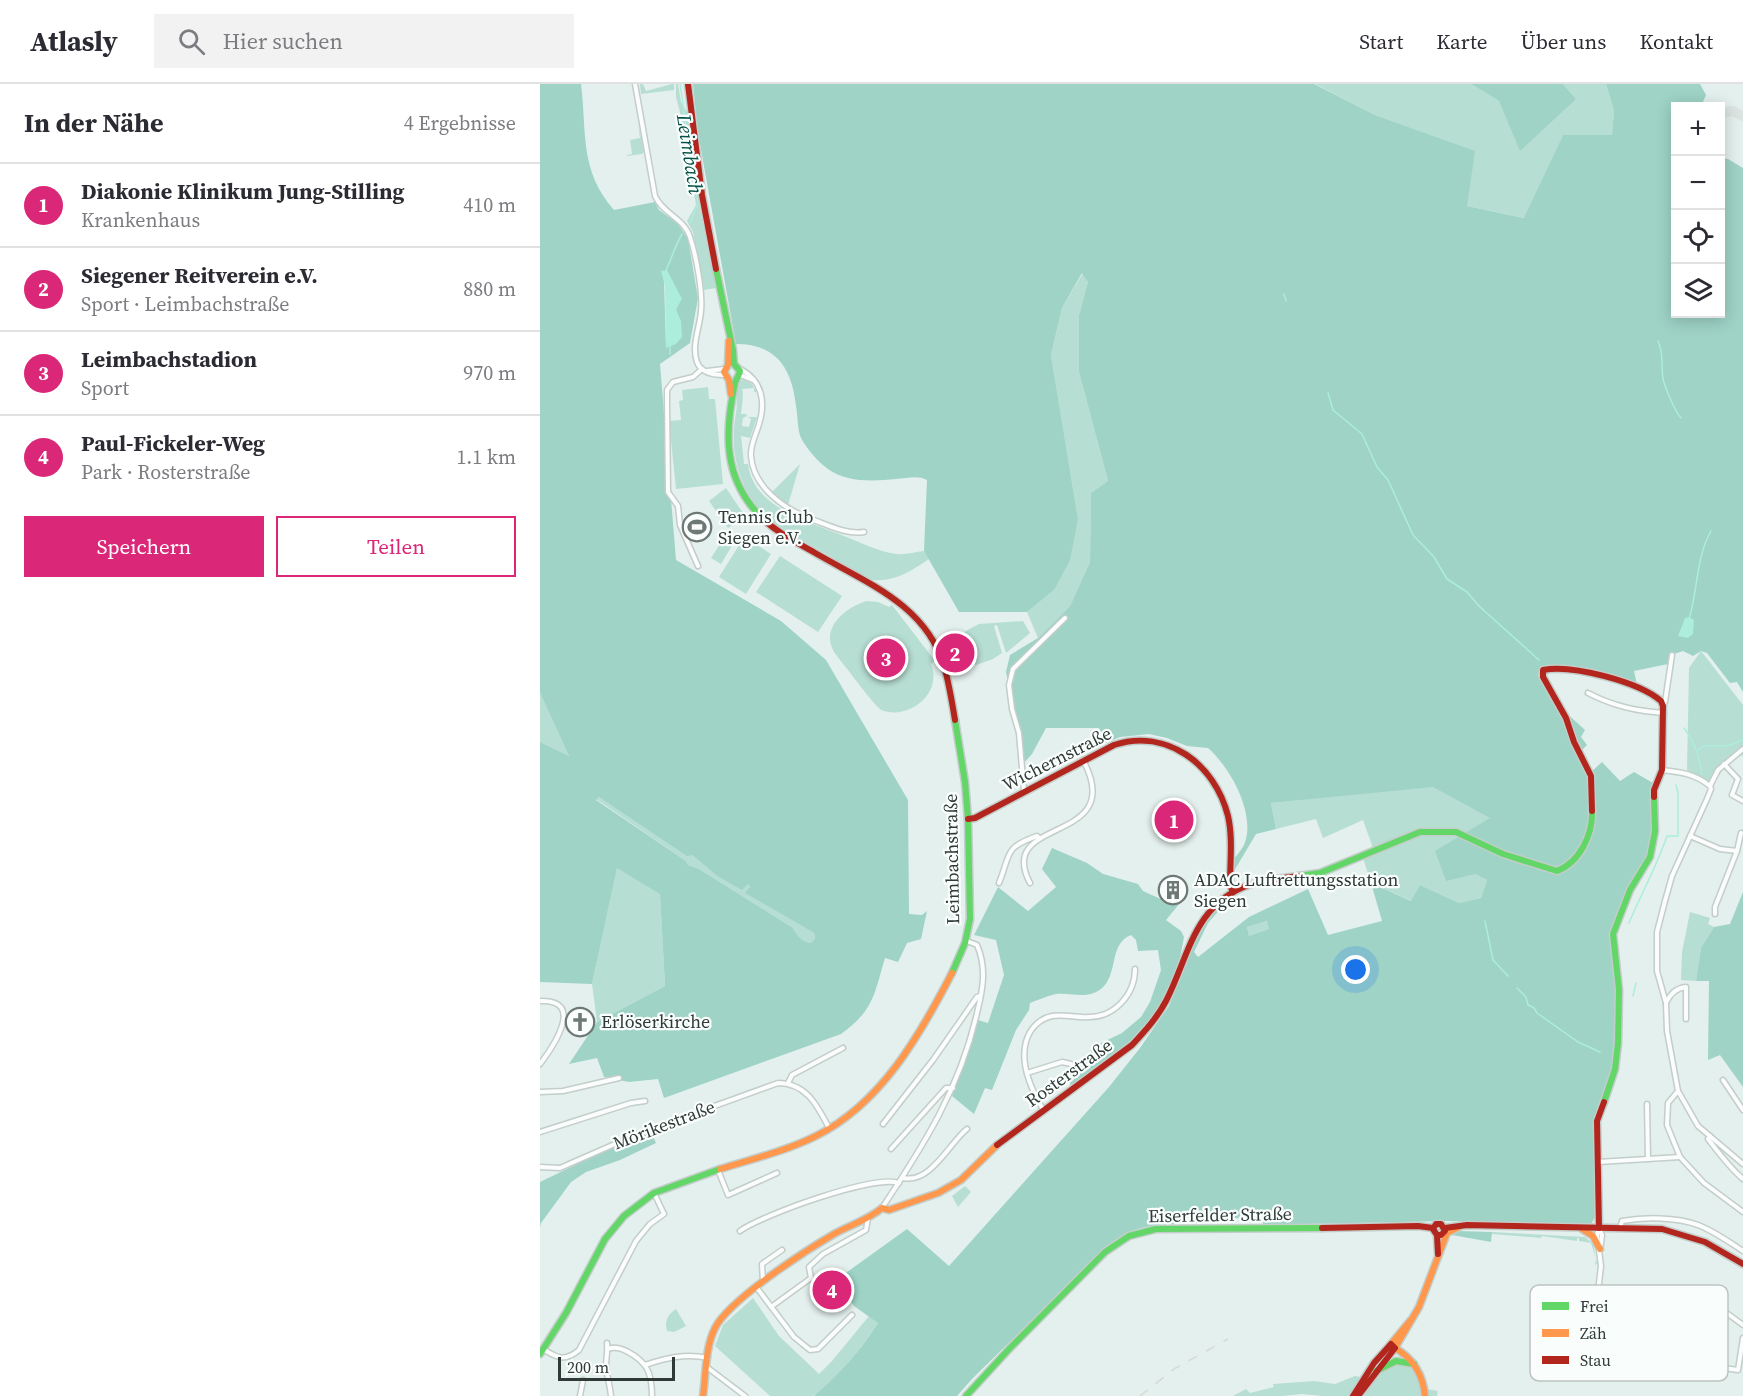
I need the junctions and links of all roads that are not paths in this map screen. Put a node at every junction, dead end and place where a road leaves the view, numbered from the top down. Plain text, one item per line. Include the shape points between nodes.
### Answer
1 (634, 84) edge
2 (688, 84) edge
3 (704, 370) junction
4 (732, 372) junction
5 (864, 532) dead end
6 (698, 566) dead end
7 (1065, 618) dead end
8 (1672, 655) dead end
9 (1588, 693) dead end
10 (1663, 703) junction
11 (1664, 713) junction
12 (1743, 748) edge
13 (1083, 760) junction
14 (1724, 764) junction
15 (1662, 770) junction
16 (1710, 786) junction
17 (1024, 791) junction
18 (1743, 801) edge
19 (968, 819) junction
20 (1741, 833) dead end
21 (1690, 836) junction
22 (1040, 838) junction
23 (1737, 851) junction
24 (999, 883) dead end
25 (1030, 883) dead end
26 (1233, 892) junction
27 (1714, 914) dead end
28 (967, 941) junction
29 (1135, 969) dead end
30 (981, 996) junction
31 (540, 1001) edge
32 (1666, 1003) junction
33 (1686, 1018) dead end
34 (843, 1048) dead end
35 (540, 1064) edge
36 (1071, 1064) dead end
37 (1027, 1073) junction
38 (620, 1078) dead end
39 (1723, 1080) dead end
40 (788, 1083) junction
41 (953, 1088) junction
42 (1678, 1091) junction
43 (540, 1092) edge
44 (645, 1101) dead end
45 (1647, 1104) dead end
46 (1743, 1110) edge
47 (1044, 1111) junction
48 (883, 1124) dead end
49 (829, 1128) junction
50 (968, 1129) dead end
51 (540, 1132) edge
52 (1710, 1136) junction
53 (891, 1149) dead end
54 (1680, 1157) junction
55 (1648, 1160) junction
56 (1598, 1162) junction
57 (1743, 1164) edge
58 (540, 1167) edge
59 (718, 1170) junction
60 (777, 1173) dead end
61 (903, 1178) junction
62 (1743, 1179) edge
63 (899, 1183) junction
64 (654, 1192) junction
65 (882, 1208) junction
66 (1743, 1212) edge
67 (868, 1218) junction
68 (1467, 1225) junction
69 (1433, 1228) junction
70 (1445, 1228) junction
71 (1580, 1228) junction
72 (1599, 1228) junction
73 (1620, 1228) junction
74 (740, 1231) dead end
75 (1439, 1235) junction
76 (1600, 1249) junction
77 (782, 1250) dead end
78 (1743, 1251) edge
79 (1439, 1258) junction
80 (1743, 1264) edge
81 (763, 1283) junction
82 (1600, 1285) edge
83 (757, 1288) junction
84 (771, 1307) junction
85 (1728, 1314) edge
86 (852, 1315) dead end
87 (1743, 1325) edge
88 (1743, 1338) edge
89 (607, 1343) dead end
90 (1393, 1346) junction
91 (609, 1349) junction
92 (542, 1352) edge
93 (709, 1358) junction
94 (645, 1365) junction
95 (1414, 1365) junction
96 (708, 1368) junction
97 (1728, 1369) edge
98 (1376, 1371) junction
99 (583, 1380) dead end
100 (1365, 1380) junction
101 (1425, 1394) edge
102 (580, 1396) edge
103 (611, 1396) edge
104 (652, 1396) edge
105 (702, 1396) edge
106 (745, 1396) edge
107 (966, 1396) edge
108 (1353, 1396) edge
109 (1358, 1396) edge

1 - 3 street via 655,196 661,207 684,225 691,239 701,297 696,359
2 - 4 main road, Leimbachstraße via 704,206 733,350
3 - 4 street via 712,374
3 - 6 street via 673,382 667,390 668,492 678,506 680,525
4 - 5 street via 755,381 761,392 761,419 751,456 761,484 799,514 851,533
4 - 19 main road, Leimbachstraße via 729,456 738,484 755,511 783,535 900,602 933,639 950,692
7 - 17 street via 1013,669 1011,676 1009,695 1019,733
8 - 10 street
9 - 11 street via 1636,711
10 - 11 main road
10 - 26 main road via 1647,692 1605,678 1561,667 1543,670 1591,776 1591,831 1583,848 1561,870 1551,871 1503,854 1456,832 1430,830 1320,873 1268,880
11 - 15 main road
12 - 14 street
13 - 17 main road, Wichernstraße
13 - 22 street via 1094,788 1090,806 1078,819
13 - 26 main road, Wichernstraße via 1118,744 1141,740 1176,747 1201,764 1219,790 1228,814
14 - 16 street
14 - 18 street via 1738,779 1732,795
15 - 16 street via 1699,777
15 - 56 main road via 1654,790 1655,831 1650,857 1626,897 1613,934 1619,990 1618,1043 1615,1069 1597,1121
16 - 21 street
17 - 19 main road, Wichernstraße
19 - 28 main road, Leimbachstraße
20 - 23 street
21 - 23 street via 1720,849
21 - 32 street via 1672,876 1657,932 1657,971
22 - 24 street via 1036,836 1011,849
22 - 25 street via 1025,858
23 - 27 street
26 - 47 main road, Rosterstraße via 1198,927 1169,997 1150,1027 1126,1050
28 - 30 street via 977,945 982,957
28 - 49 main road, Leimbachstraße via 912,1046 873,1094
29 - 37 street via 1135,980 1117,1008 1104,1015 1064,1015 1039,1022 1024,1049
30 - 41 street
30 - 48 street
31 - 35 street via 559,1004 563,1020 554,1046
32 - 33 street via 1678,988 1686,987
32 - 42 street via 1666,1031
34 - 40 street, Mörikestraße via 792,1075
36 - 37 street via 1062,1062
37 - 47 street
38 - 43 street
39 - 46 street
40 - 49 street via 811,1097
40 - 58 street, Mörikestraße via 778,1083 650,1129 560,1168
41 - 53 street via 946,1088
41 - 61 street
42 - 52 street via 1693,1119
42 - 54 street via 1668,1103 1667,1125
44 - 51 street
45 - 55 street
47 - 65 main road, Rosterstraße via 948,1188 889,1210
49 - 59 main road, Leimbachstraße via 801,1142
50 - 61 street via 933,1167
52 - 57 street
52 - 62 street via 1708,1139
54 - 55 street
54 - 66 street via 1704,1183
55 - 56 street
56 - 72 main road
59 - 60 street via 728,1195
59 - 64 main road, Leimbachstraße
61 - 63 street
63 - 65 street
63 - 74 street via 882,1182 807,1200
64 - 92 main road, Leimbachstraße via 613,1226
64 - 92 street via 664,1214 636,1241 579,1350 560,1359
65 - 67 main road, Rosterstraße
67 - 81 main road, Rosterstraße via 832,1235
67 - 84 street, Rosterstraße via 866,1230 816,1259 809,1267 811,1278
68 - 70 main road, Eiserfelder Straße
68 - 71 main road, Eiserfelder Straße
68 - 79 main road via 1447,1233
69 - 70 main road, Eiserfelder Straße via 1440,1224
69 - 75 main road
69 - 107 main road, Eiserfelder Straße via 1155,1228 1138,1232 1105,1252
70 - 75 main road
71 - 72 main road, Eiserfelder Straße
71 - 76 main road via 1593,1236
72 - 73 main road, Eiserfelder Straße
72 - 76 street
73 - 78 street via 1622,1221 1631,1220 1697,1224
73 - 80 main road, Eiserfelder Straße via 1689,1234
75 - 79 main road
76 - 82 street
77 - 81 street via 762,1264
79 - 90 main road via 1406,1333
81 - 83 main road, Rosterstraße
83 - 84 street
83 - 93 main road, Rosterstraße via 716,1325
84 - 86 street via 794,1337 810,1350 818,1349
85 - 87 street
88 - 97 street via 1738,1370
89 - 91 street
90 - 95 main road
90 - 98 main road
90 - 100 main road
91 - 94 street via 621,1348
91 - 103 street via 606,1355
93 - 94 street via 675,1356
93 - 96 main road, Rosterstraße
94 - 104 street
95 - 98 main road via 1396,1361
95 - 101 main road via 1421,1373
96 - 105 main road, Rosterstraße
96 - 106 street
98 - 100 main road
99 - 102 street
100 - 108 main road
100 - 109 main road

